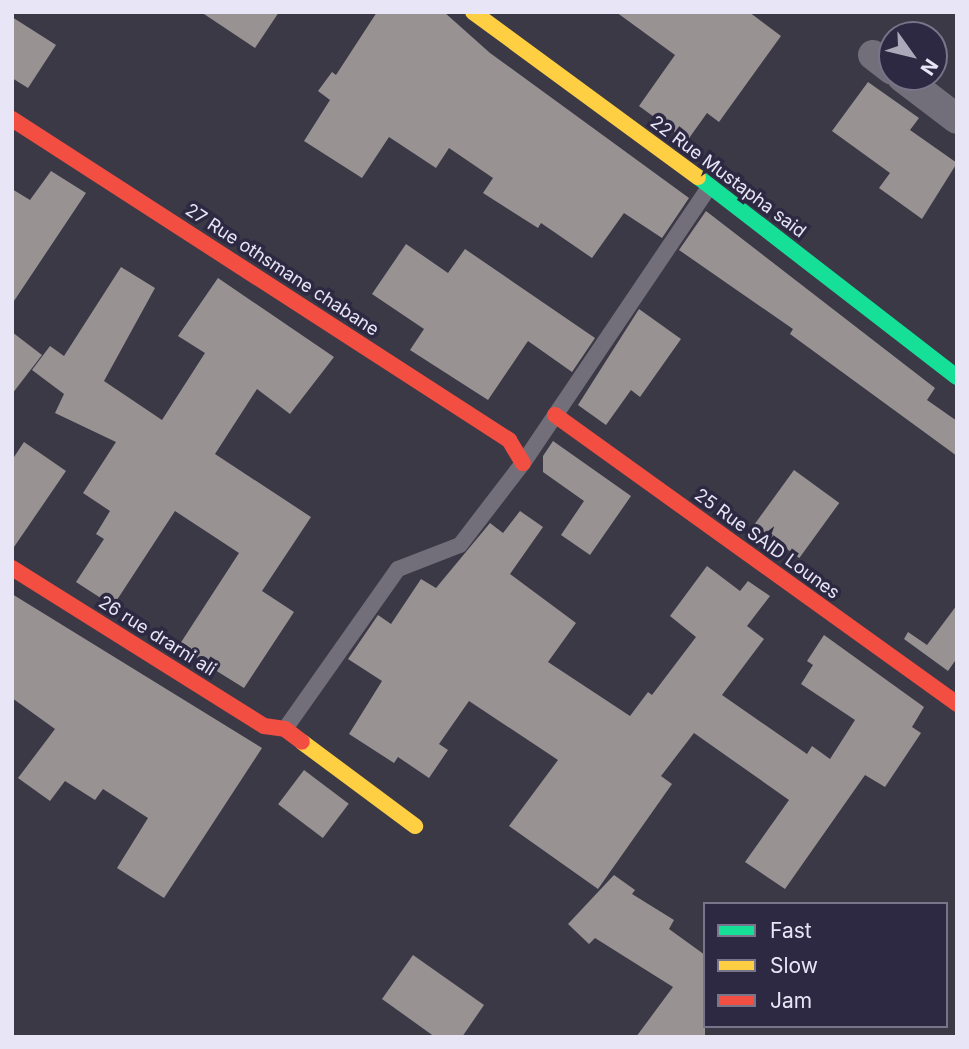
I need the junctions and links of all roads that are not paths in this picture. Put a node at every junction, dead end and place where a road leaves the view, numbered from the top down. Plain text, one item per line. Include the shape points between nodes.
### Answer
1 (473, 12) edge
2 (920, 91) edge
3 (12, 118) edge
4 (957, 119) edge
5 (710, 186) junction
6 (957, 377) edge
7 (555, 415) junction
8 (523, 463) junction
9 (12, 568) edge
10 (957, 704) edge
11 (285, 729) junction
12 (415, 826) dead end

1 - 5 street, 22 Rue Mustapha said
2 - 4 street
3 - 8 street, 27 Rue othsmane chabane via 509,440
5 - 6 street, 22 Rue Mustapha said
5 - 7 lane
7 - 8 lane
7 - 10 street, 25 Rue SAID Lounes
8 - 11 lane via 460,545 398,569
9 - 11 street, 26 rue drarni ali via 264,726
11 - 12 street, 26 rue drarni ali

